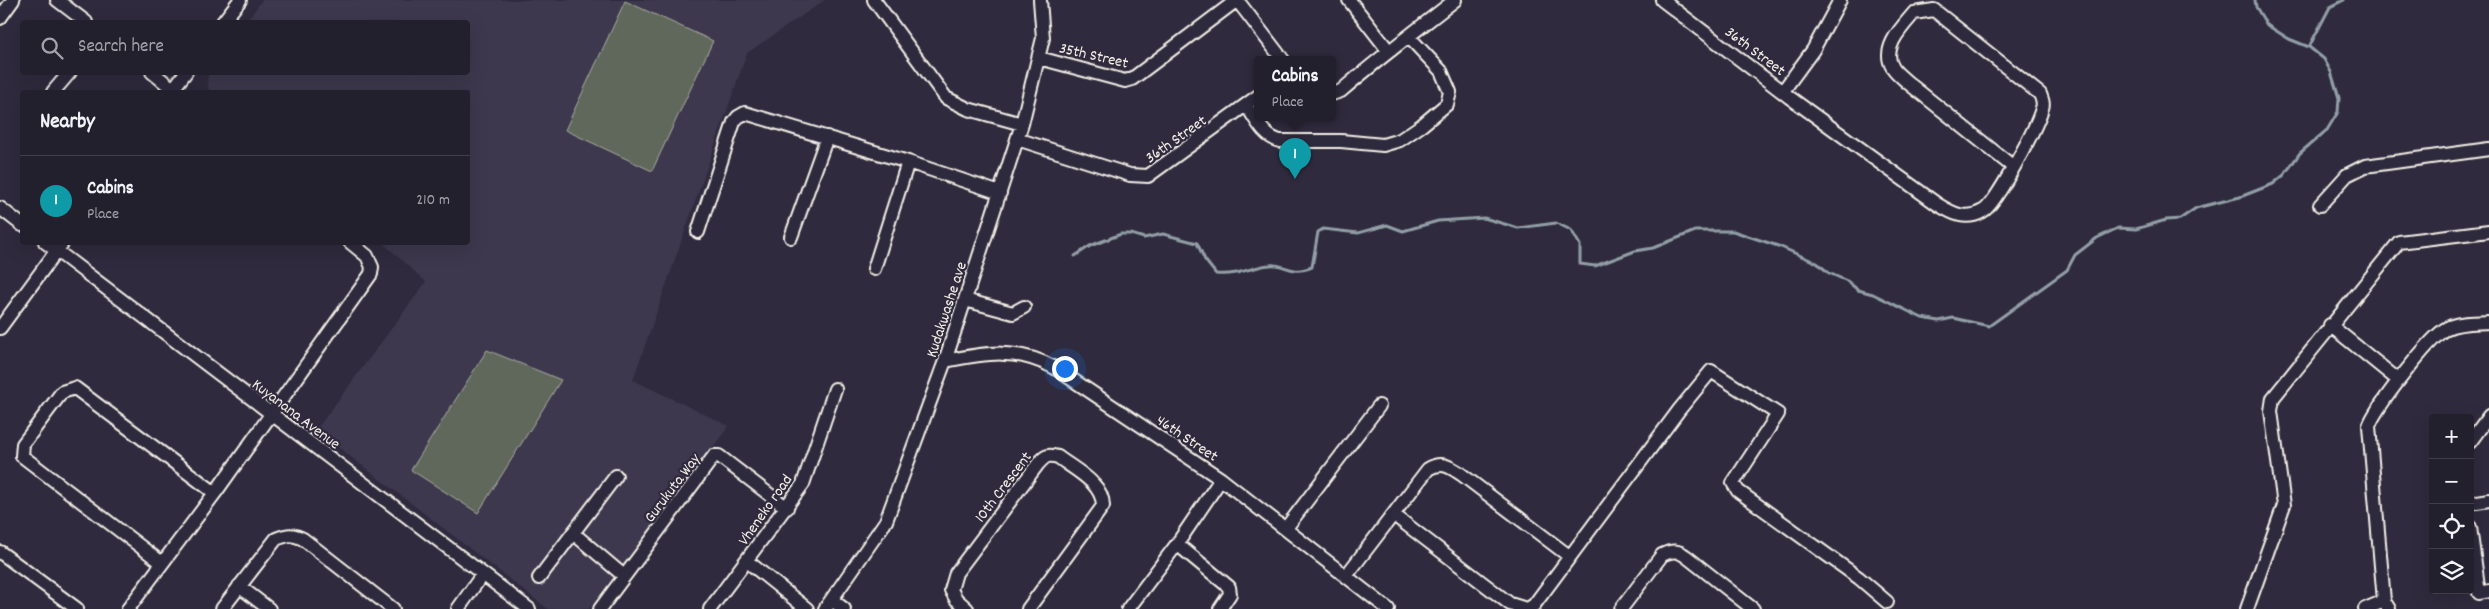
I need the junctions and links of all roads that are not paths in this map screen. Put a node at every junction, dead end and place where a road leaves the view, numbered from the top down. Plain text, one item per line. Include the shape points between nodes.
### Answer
1 (14, 0) edge
2 (57, 0) edge
3 (240, 0) edge
4 (874, 0) edge
5 (1040, 0) edge
6 (1237, 0) edge
7 (1349, 0) edge
8 (1455, 0) edge
9 (1662, 0) edge
10 (1840, 0) edge
11 (0, 18) edge
12 (83, 20) edge
13 (225, 20) edge
14 (1409, 37) junction
15 (1388, 50) junction
16 (1280, 56) edge
17 (1038, 58) junction
18 (67, 75) edge
19 (155, 75) edge
20 (184, 75) edge
21 (55, 90) edge
22 (171, 90) edge
23 (173, 90) edge
24 (1783, 91) junction
25 (1336, 93) edge
26 (1254, 100) edge
27 (1248, 106) junction
28 (1254, 116) edge
29 (1257, 121) edge
30 (1022, 124) junction
31 (827, 137) junction
32 (1017, 140) junction
33 (2489, 149) edge
34 (908, 162) junction
35 (2012, 166) junction
36 (1000, 193) junction
37 (2320, 206) dead end
38 (0, 208) edge
39 (20, 223) edge
40 (2489, 231) edge
41 (698, 232) dead end
42 (791, 237) dead end
43 (353, 245) edge
44 (60, 247) edge
45 (874, 269) dead end
46 (965, 300) junction
47 (1024, 307) dead end
48 (2489, 322) edge
49 (2330, 325) junction
50 (0, 328) edge
51 (945, 361) junction
52 (2398, 380) junction
53 (835, 389) dead end
54 (1379, 406) dead end
55 (271, 414) junction
56 (2489, 416) edge
57 (2474, 437) edge
58 (616, 476) dead end
59 (1221, 479) junction
60 (215, 493) junction
61 (2489, 500) edge
62 (2474, 502) edge
63 (787, 508) junction
64 (1394, 515) junction
65 (1286, 528) junction
66 (573, 533) junction
67 (1177, 544) junction
68 (2473, 549) edge
69 (0, 552) edge
70 (1569, 556) junction
71 (746, 561) junction
72 (162, 563) junction
73 (482, 575) junction
74 (624, 576) junction
75 (1346, 576) junction
76 (539, 578) dead end
77 (239, 586) junction
78 (2489, 591) edge
79 (1887, 602) dead end
80 (828, 604) edge
81 (2387, 605) edge
82 (1624, 608) edge
83 (77, 609) edge
84 (128, 609) edge
85 (222, 609) edge
86 (269, 609) edge
87 (393, 609) edge
88 (458, 609) edge
89 (529, 609) edge
90 (600, 609) edge
91 (710, 609) edge
92 (807, 609) edge
93 (844, 609) edge
94 (968, 609) edge
95 (1028, 609) edge
96 (1128, 609) edge
97 (1220, 609) edge
98 (1388, 609) edge
99 (1527, 609) edge
100 (1753, 609) edge
101 (2247, 609) edge
102 (2365, 609) edge

1 - 11 street
2 - 12 street
3 - 13 street
4 - 30 street via 946,98 968,109
5 - 17 street, Kudakwashe ave via 1043,38
6 - 16 street
6 - 17 street, 35th Street via 1132,79 1125,80
7 - 15 street
8 - 14 street
9 - 24 street, 36th Street
10 - 24 street via 1812,50
14 - 15 street
14 - 29 street via 1441,71 1450,92 1447,104 1400,140 1384,145 1280,141 1271,139
15 - 25 street
17 - 30 street, Kudakwashe ave
18 - 21 street
19 - 22 street
20 - 23 street
24 - 35 street, 36th Street via 1957,216 1970,216 1989,207
26 - 27 street, 36th Street
27 - 28 street
27 - 32 street, 36th Street via 1148,176 1130,175
30 - 32 street, Kudakwashe ave
31 - 34 street
31 - 41 street via 745,113 738,116
31 - 42 street
32 - 36 street, Kudakwashe ave
33 - 37 street via 2365,166 2346,175
34 - 36 street
34 - 45 street
35 - 35 street via 2044,106 2040,94 1943,15 1934,10 1914,13 1892,43 1889,55 1892,68
36 - 46 street, Kudakwashe ave
38 - 39 street
40 - 49 street via 2399,242
43 - 55 street via 371,261 370,274
44 - 50 street
44 - 55 street, Kuyanana Avenue
46 - 47 street via 1013,313
46 - 51 street, Kudakwashe ave
48 - 52 street via 2454,326 2443,331
49 - 52 street
49 - 101 street via 2273,398 2271,411 2284,505
51 - 59 street, 46th Street via 992,353 1035,358 1055,368
51 - 80 street, Kudakwashe ave via 886,521
52 - 81 street via 2369,426
53 - 63 street, Vheneko road via 809,470
54 - 65 street
55 - 60 street
55 - 73 street, Kuyanana Avenue
56 - 57 street
58 - 66 street
59 - 65 street, 46th Street
59 - 67 street
60 - 72 street
60 - 72 street via 75,388 62,392 23,444 22,456
61 - 62 street
63 - 71 street, Vheneko road
63 - 74 street, Gurukuta Way via 719,456 714,456
64 - 70 street via 1428,469 1444,464
64 - 75 street
64 - 99 street via 1510,604
65 - 75 street, 46th Street
66 - 74 street
66 - 76 street
67 - 96 street
67 - 97 street via 1230,587 1230,594
68 - 78 street via 2478,593
69 - 83 street
70 - 79 street via 1711,371 1778,414 1733,483 1738,491 1859,578
70 - 99 street via 1534,605
71 - 91 street, Vheneko road
71 - 92 street
72 - 84 street
73 - 88 street
73 - 89 street, Kuyanana Avenue
74 - 90 street, Gurukuta Way
75 - 98 street, 46th Street
77 - 85 street
77 - 86 street
77 - 87 street via 276,539 296,535
80 - 93 street
81 - 102 street
82 - 100 street via 1662,555 1671,550 1687,557
94 - 95 street, 10th Crescent via 951,590 956,573 1044,456 1050,454 1099,489 1103,506

